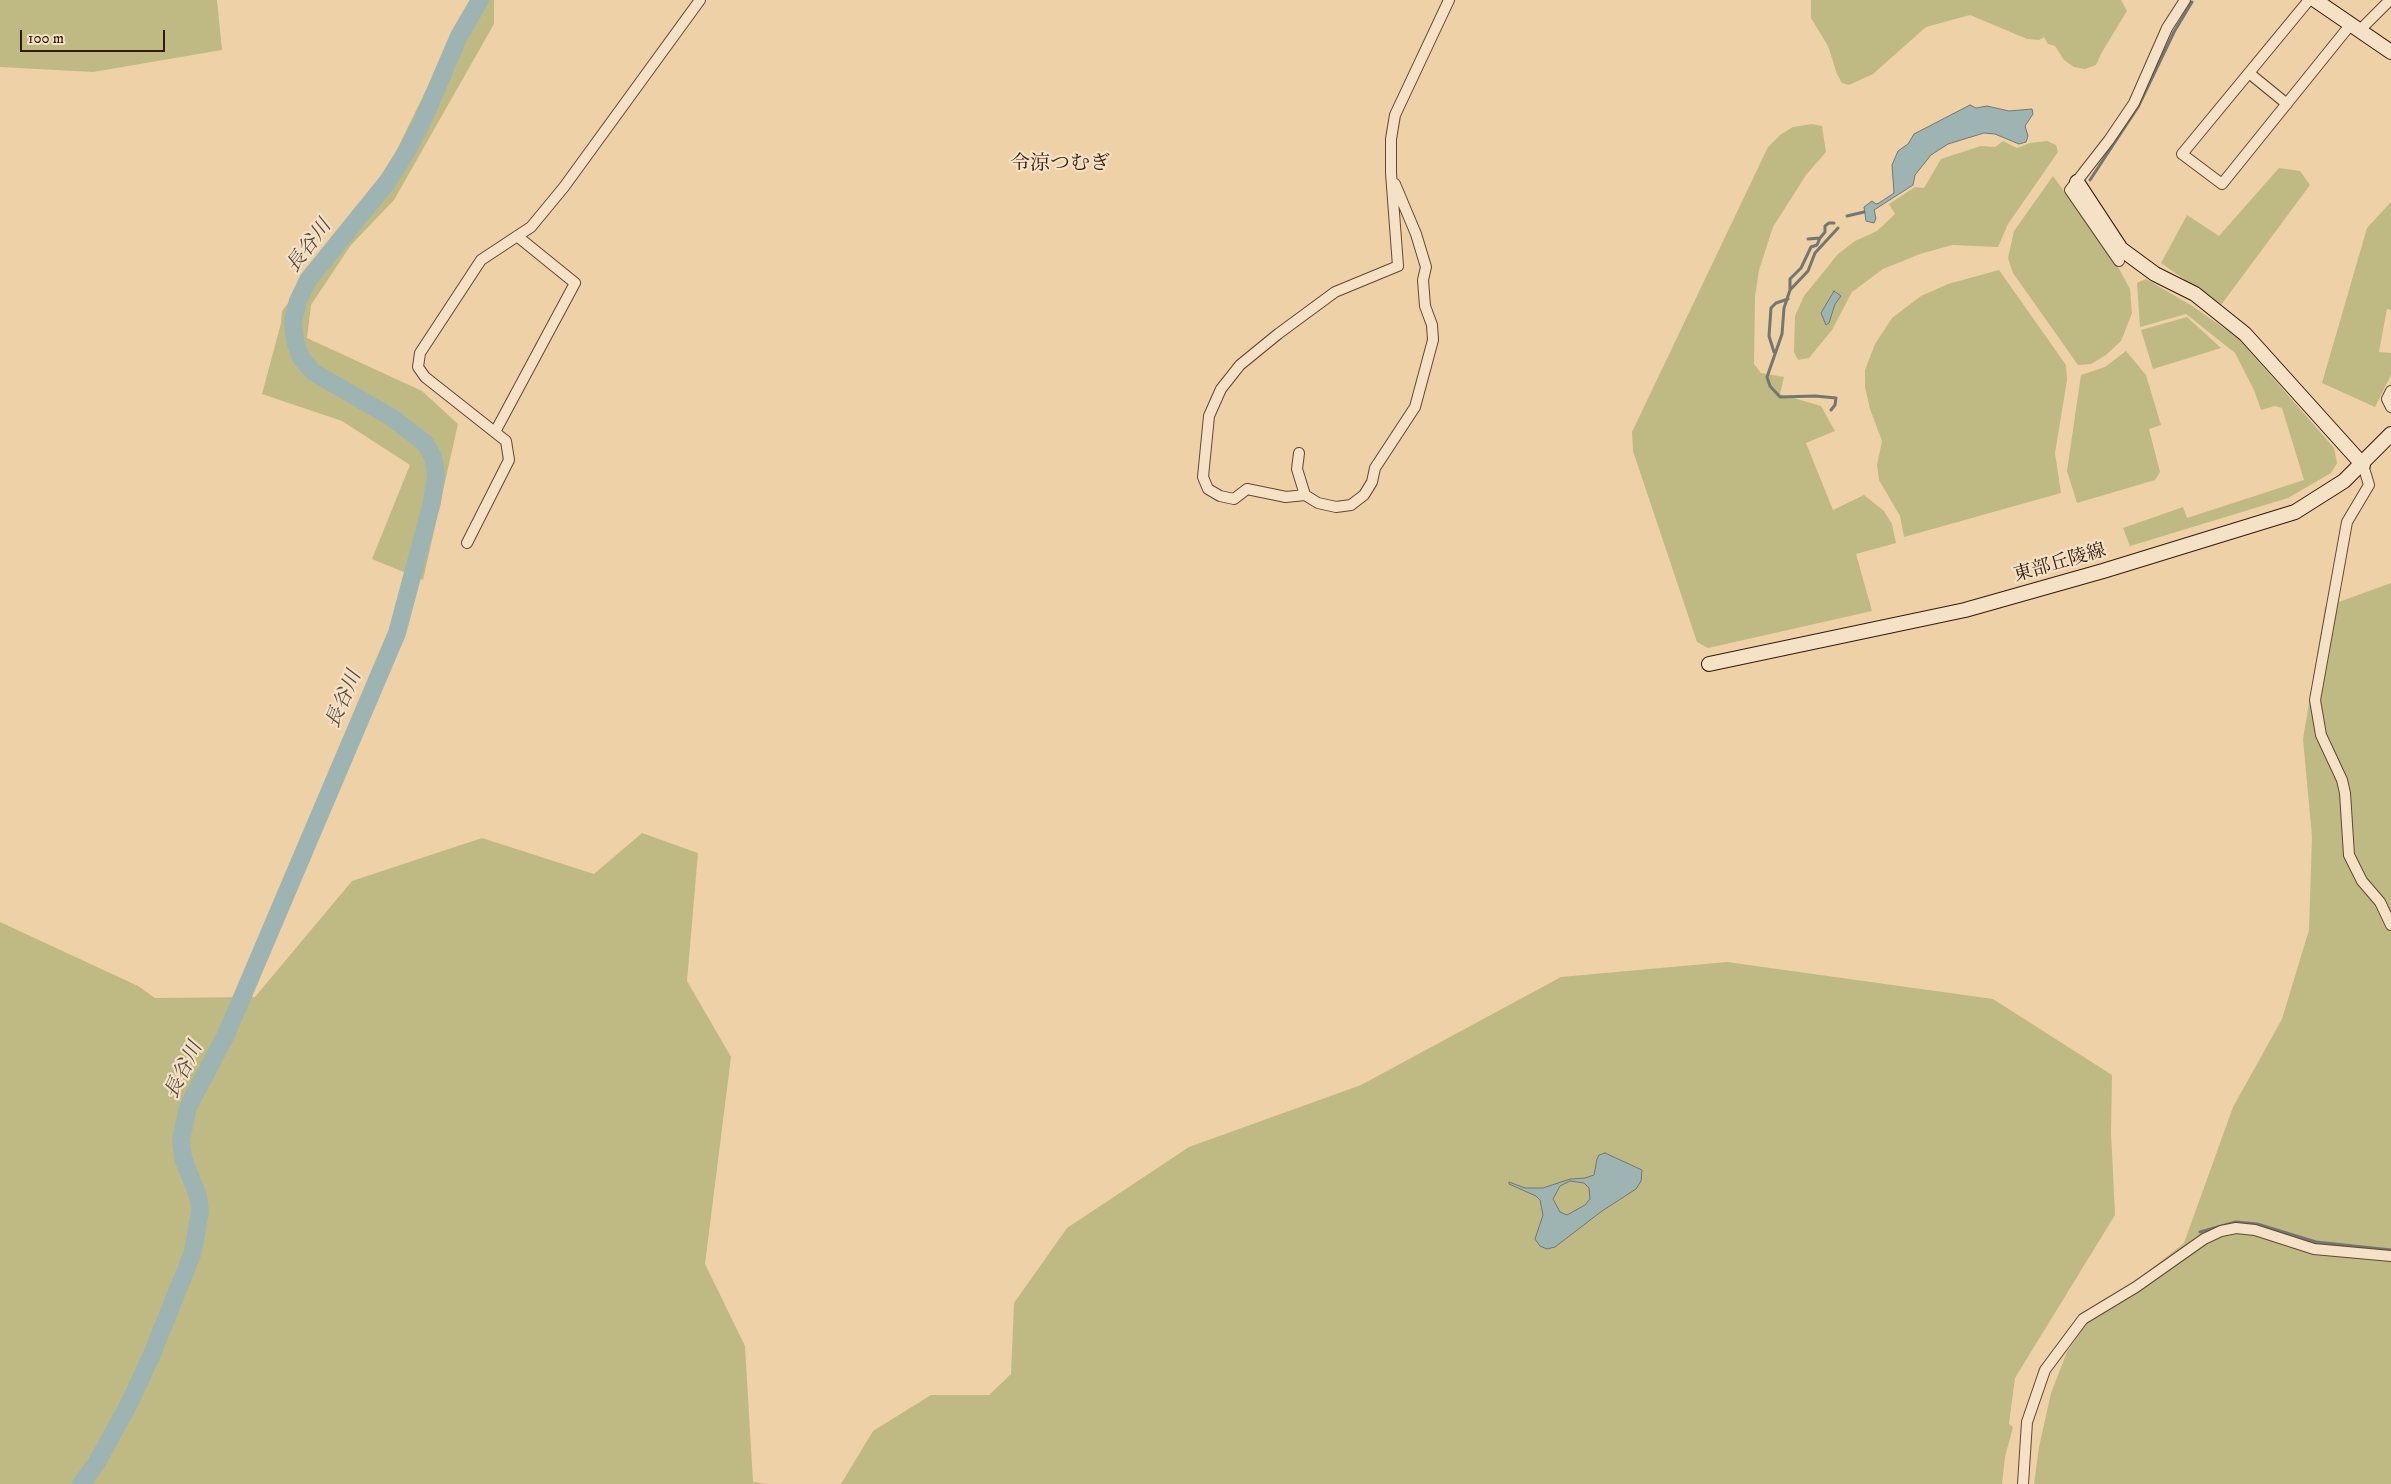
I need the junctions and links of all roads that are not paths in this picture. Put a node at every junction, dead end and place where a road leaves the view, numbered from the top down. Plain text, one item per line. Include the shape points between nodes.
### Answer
1 (700, 0) edge
2 (1449, 0) edge
3 (2185, 0) edge
4 (2317, 1) edge
5 (2387, 1) edge
6 (2355, 28) junction
7 (2391, 52) edge
8 (2249, 73) junction
9 (2287, 104) junction
10 (1391, 173) junction
11 (2077, 182) junction
12 (516, 236) junction
13 (2118, 261) dead end
14 (2391, 391) edge
15 (2391, 407) edge
16 (495, 432) junction
17 (2391, 434) edge
18 (1299, 453) dead end
19 (2362, 465) junction
20 (1305, 495) junction
21 (467, 543) dead end
22 (1709, 664) dead end
23 (2391, 925) edge
24 (2391, 1256) edge
25 (2023, 1484) edge

1 - 12 street via 564,187 532,226
2 - 10 street via 1395,115
3 - 11 street via 2167,28 2134,102
4 - 6 street
4 - 8 street
5 - 6 street
6 - 7 street
6 - 9 street
8 - 9 street
8 - 9 street via 2182,154 2222,184
10 - 20 street via 1426,267 1423,280 1425,306 1433,340 1414,407 1375,468 1372,482 1364,495 1351,505 1336,507 1318,503
10 - 20 street via 1398,266 1335,292 1278,334 1240,365 1221,389 1210,416 1203,477 1208,489 1234,499 1247,489 1286,497
11 - 13 street via 2070,190
11 - 19 street via 2121,249 2155,274 2195,294 2245,334
12 - 16 street via 575,283
12 - 16 street via 481,260 420,353 418,367 425,377
14 - 15 street via 2387,399
16 - 21 street via 506,441 509,460
17 - 19 street, 東部丘陵線
18 - 20 street via 1297,469
19 - 22 street, 東部丘陵線 via 2322,497 2295,512 2112,568 1965,610
19 - 23 street via 2369,485 2348,522 2315,700 2321,735 2345,793 2349,855
24 - 25 street via 2314,1249 2255,1230 2236,1228 2204,1238 2136,1287 2083,1318 2045,1370 2027,1422

